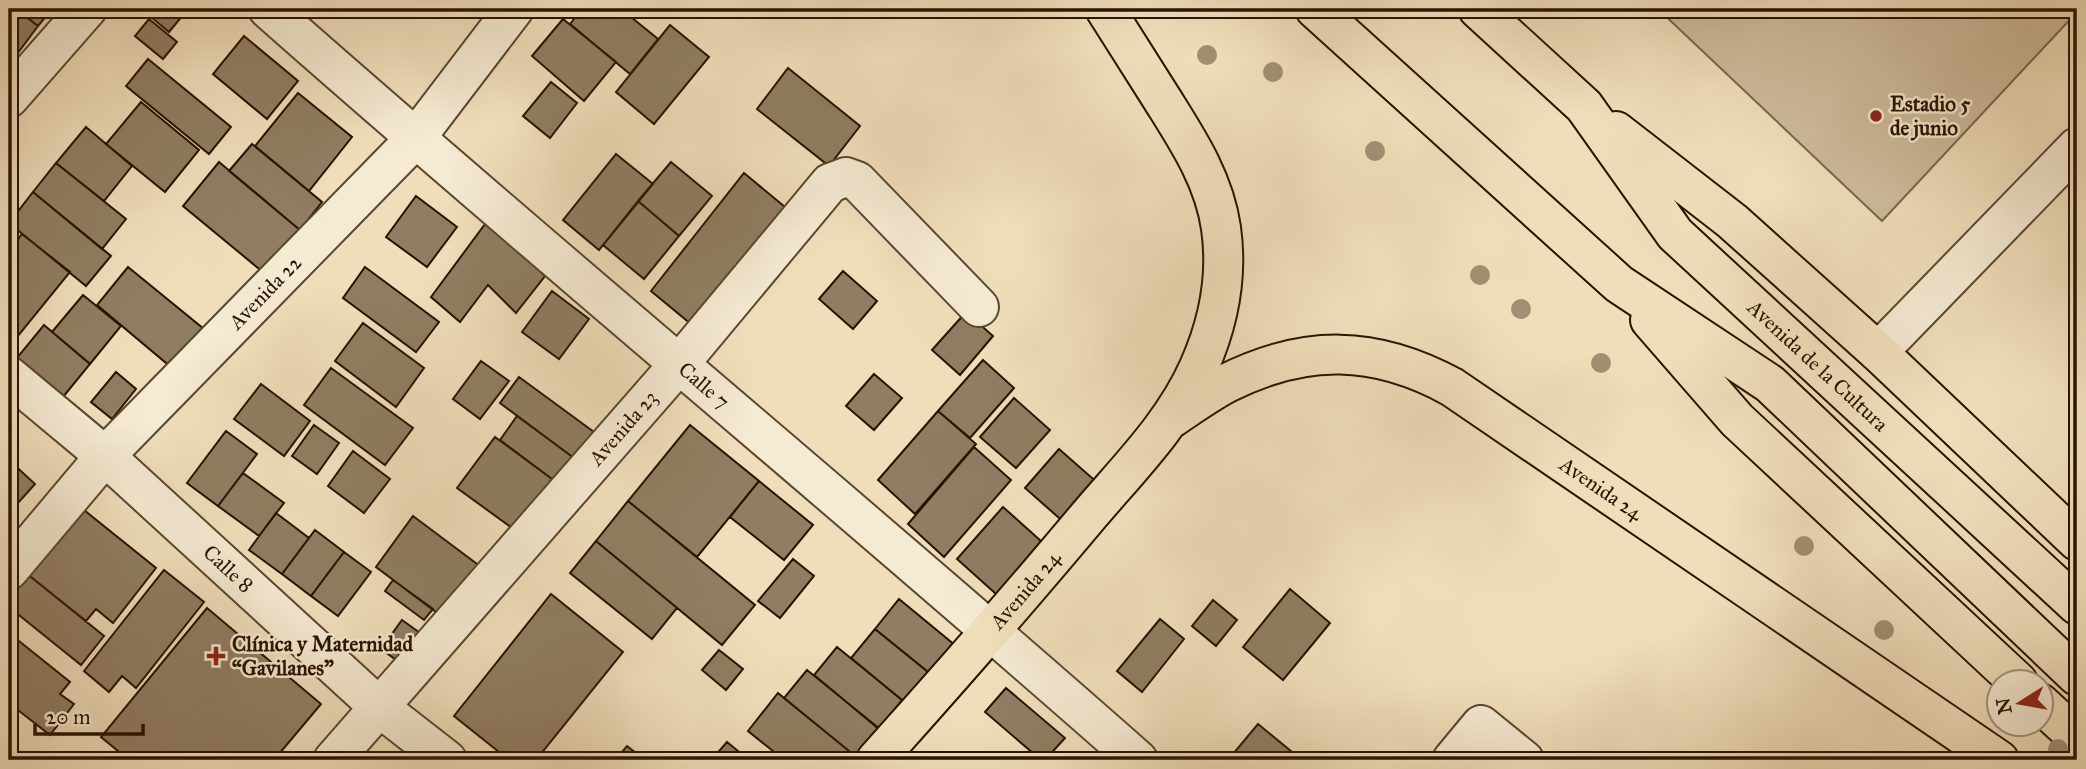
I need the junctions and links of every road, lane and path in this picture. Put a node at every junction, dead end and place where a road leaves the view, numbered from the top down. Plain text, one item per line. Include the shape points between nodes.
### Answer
1 (86, 9) edge
2 (268, 9) edge
3 (514, 9) edge
4 (1105, 9) edge
5 (1315, 9) edge
6 (1478, 9) edge
7 (9, 98) edge
8 (1584, 106) junction
9 (415, 139) junction
10 (2077, 147) edge
11 (1619, 284) junction
12 (978, 307) dead end
13 (1878, 352) junction
14 (680, 363) junction
15 (9, 376) edge
16 (1172, 418) junction
17 (105, 456) junction
18 (2077, 541) edge
19 (9, 570) edge
20 (2077, 605) edge
21 (992, 630) junction
22 (2004, 668) edge
23 (2077, 676) edge
24 (379, 707) junction
25 (2054, 716) edge
26 (2077, 737) edge
27 (333, 760) edge
28 (447, 760) edge
29 (876, 760) edge
30 (1138, 760) edge
31 (1452, 760) edge
32 (1524, 760) edge
33 (1999, 760) edge

1 - 7 street
2 - 9 street, Calle 7
3 - 9 street, Avenida 22
4 - 16 main road, Avenida 24 via 1196,154 1212,188 1221,226 1223,281 1216,325
5 - 11 main road
6 - 8 main road, Avenida de la Cultura
8 - 13 main road, Avenida de la Cultura via 1732,221
8 - 20 main road, Avenida de la Cultura via 1675,234
9 - 14 street, Calle 7
9 - 17 street, Avenida 22
10 - 13 street
11 - 22 main road via 1737,420
11 - 23 main road via 1770,384
12 - 14 street, Avenida 23 via 857,181 846,177 830,183
13 - 18 main road, Avenida de la Cultura
14 - 21 street, Calle 7
14 - 24 street, Avenida 23
15 - 17 street, Calle 8
16 - 21 main road, Avenida 24
16 - 33 main road, Avenida 24 via 1223,385 1293,359 1328,354 1366,356 1429,374
17 - 19 street, Avenida 22
17 - 24 street, Calle 8
21 - 29 main road, Avenida 24
21 - 30 street, Calle 7
24 - 27 street, Avenida 23
24 - 28 street, Calle 8
25 - 26 main road
31 - 32 street via 1481,725

